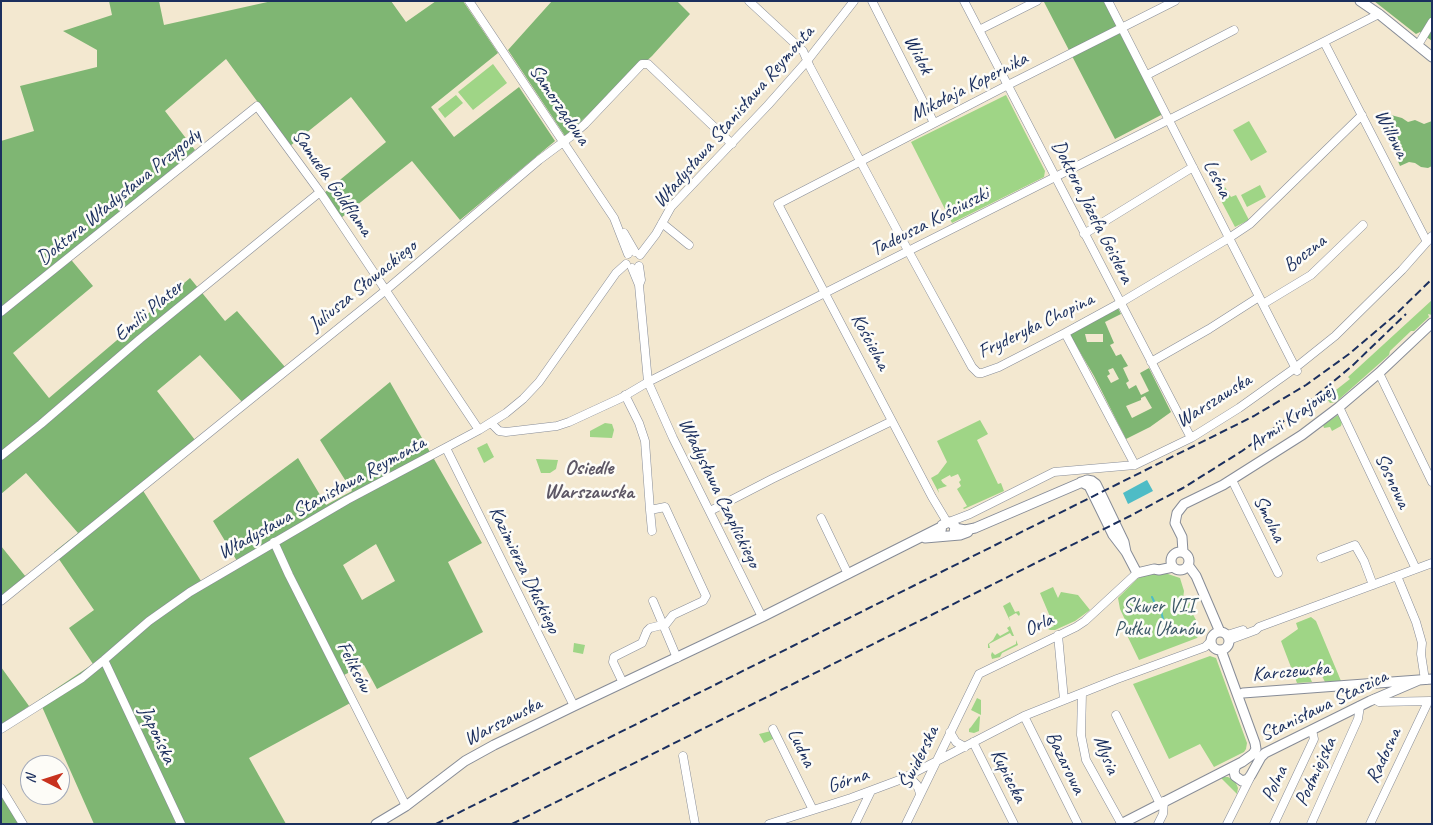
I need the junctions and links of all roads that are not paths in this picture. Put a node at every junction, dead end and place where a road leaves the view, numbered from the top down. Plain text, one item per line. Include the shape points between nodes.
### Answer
1 (470, 1) edge
2 (749, 1) edge
3 (854, 1) edge
4 (872, 1) edge
5 (964, 1) edge
6 (1037, 1) edge
7 (1108, 1) edge
8 (1175, 1) edge
9 (1360, 1) edge
10 (1379, 14) junction
11 (1432, 22) edge
12 (1121, 28) junction
13 (978, 30) junction
14 (1234, 30) dead end
15 (1324, 42) junction
16 (1418, 45) junction
17 (1432, 57) edge
18 (807, 61) junction
19 (1147, 75) junction
20 (1008, 85) junction
21 (257, 106) joint
22 (1362, 115) junction
23 (1170, 120) junction
24 (934, 123) junction
25 (564, 142) junction
26 (732, 144) junction
27 (860, 161) junction
28 (1193, 167) junction
29 (1056, 176) junction
30 (320, 192) junction
31 (778, 204) joint
32 (662, 223) junction
33 (1363, 225) dead end
34 (1084, 234) junction
35 (1229, 238) junction
36 (1430, 239) edge
37 (688, 245) dead end
38 (909, 251) junction
39 (634, 254) junction
40 (632, 266) junction
41 (386, 290) junction
42 (826, 293) junction
43 (1261, 301) junction
44 (1120, 303) junction
45 (1, 312) edge
46 (1432, 323) edge
47 (1065, 333) junction
48 (1151, 362) junction
49 (1296, 370) junction
50 (1379, 373) junction
51 (648, 382) junction
52 (625, 395) junction
53 (1339, 407) junction
54 (892, 421) junction
55 (491, 423) junction
56 (478, 430) junction
57 (1191, 438) junction
58 (446, 448) junction
59 (1, 456) edge
60 (1136, 465) junction
61 (1232, 480) junction
62 (1432, 482) edge
63 (650, 510) junction
64 (710, 511) junction
65 (970, 514) junction
66 (820, 518) dead end
67 (948, 528) junction
68 (975, 528) junction
69 (652, 531) dead end
70 (274, 542) junction
71 (1176, 558) junction
72 (1321, 558) dead end
73 (1432, 564) edge
74 (1186, 567) junction
75 (1416, 569) junction
76 (1136, 573) junction
77 (1278, 573) dead end
78 (848, 574) junction
79 (1397, 576) junction
80 (1373, 585) junction
81 (653, 600) dead end
82 (1, 601) edge
83 (762, 617) junction
84 (663, 624) junction
85 (1058, 635) junction
86 (1219, 641) junction
87 (677, 658) junction
88 (104, 660) junction
89 (1425, 680) edge
90 (623, 683) junction
91 (1366, 683) junction
92 (1082, 693) junction
93 (1242, 693) junction
94 (1064, 700) junction
95 (1372, 700) junction
96 (1430, 701) edge
97 (574, 706) junction
98 (1360, 706) junction
99 (962, 707) joint
100 (1024, 716) junction
101 (1116, 716) dead end
102 (1, 729) edge
103 (773, 729) dead end
104 (1312, 730) junction
105 (950, 732) junction
106 (973, 742) junction
107 (965, 746) junction
108 (683, 756) dead end
109 (1260, 756) junction
110 (935, 761) junction
111 (1239, 764) junction
112 (1218, 774) junction
113 (1251, 775) junction
114 (905, 778) junction
115 (1237, 778) junction
116 (1, 788) edge
117 (871, 791) junction
118 (920, 792) junction
119 (1240, 798) junction
120 (1162, 802) junction
121 (406, 806) junction
122 (813, 810) junction
123 (1123, 823) edge
124 (23, 824) edge
125 (181, 824) edge
126 (376, 824) edge
127 (696, 824) edge
128 (769, 824) edge
129 (855, 824) edge
130 (906, 824) edge
131 (1014, 824) edge
132 (1078, 824) edge
133 (1158, 824) edge
134 (1227, 824) edge
135 (1274, 824) edge
136 (1310, 824) edge
137 (1370, 824) edge

1 - 25 street, Samorządowa
2 - 18 street, Fryderyka Chopina via 803,51
3 - 18 street, Władysława Stanisława Reymonta
4 - 24 street, Widok
5 - 13 street, Doktora Józefa Geislera
6 - 13 street
7 - 12 street, Leśna
8 - 12 street, Mikołaja Kopernika
9 - 10 main road
10 - 15 street, Tadeusza Kościuszki
10 - 16 main road
11 - 16 street
12 - 19 street, Leśna
12 - 20 street, Mikołaja Kopernika
13 - 20 street, Doktora Józefa Geislera
14 - 19 street
15 - 22 street, Willowa
15 - 23 street, Tadeusza Kościuszki
16 - 17 main road
18 - 26 street, Władysława Stanisława Reymonta
18 - 27 street, Fryderyka Chopina
19 - 23 street, Leśna
20 - 24 street, Mikołaja Kopernika
20 - 29 street, Doktora Józefa Geislera
21 - 30 street, Samuela Goldflama
21 - 45 street, Doktora Władysława Przygody
22 - 35 street, Fryderyka Chopina via 1250,224
22 - 36 street, Willowa
23 - 28 street, Leśna
23 - 29 street, Tadeusza Kościuszki
24 - 27 street, Mikołaja Kopernika
25 - 26 street, Juliusza Słowackiego via 586,124 642,64 648,64
25 - 39 street, Samorządowa via 622,230
25 - 41 street, Juliusza Słowackiego
26 - 32 street, Władysława Stanisława Reymonta via 671,207
27 - 31 street, Mikołaja Kopernika
27 - 38 street, Fryderyka Chopina
28 - 34 street
28 - 35 street, Leśna
29 - 34 street, Doktora Józefa Geislera
29 - 38 street, Tadeusza Kościuszki
30 - 41 street, Samuela Goldflama
30 - 59 street, Emilii Plater
31 - 42 street, Kościelna
32 - 37 street
32 - 39 street, Władysława Stanisława Reymonta via 656,234
33 - 43 street, Boczna via 1311,275
34 - 44 street, Doktora Józefa Geislera
35 - 43 street, Leśna
35 - 44 street, Fryderyka Chopina
36 - 49 street, Warszawska via 1355,318
38 - 42 street, Tadeusza Kościuszki
38 - 47 street, Fryderyka Chopina via 978,373 1006,363
39 - 40 street via 626,258
39 - 40 street via 642,259
40 - 51 street via 639,285
40 - 55 street, Władysława Stanisława Reymonta via 617,271 539,382 523,399
41 - 56 street, Samuela Goldflama
41 - 82 street, Juliusza Słowackiego
42 - 51 street, Tadeusza Kościuszki
42 - 54 street, Kościelna
43 - 48 street, Boczna
43 - 49 street, Leśna
44 - 47 street, Fryderyka Chopina
44 - 48 street, Doktora Józefa Geislera
46 - 50 main road, Armii Krajowej
47 - 60 street
48 - 57 street, Doktora Józefa Geislera
49 - 57 street, Warszawska
50 - 53 main road, Armii Krajowej
50 - 62 street
51 - 52 street, Tadeusza Kościuszki
51 - 64 street, Władysława Czaplickiego
52 - 55 street, Tadeusza Kościuszki via 563,424 506,432 499,431
52 - 63 street via 645,441
53 - 61 main road, Armii Krajowej
53 - 75 street, Sosnowa
54 - 64 street
54 - 67 street, Kościelna
55 - 56 street, Władysława Stanisława Reymonta
56 - 58 street, Władysława Stanisława Reymonta
57 - 60 street, Warszawska
58 - 70 street, Władysława Stanisława Reymonta
58 - 97 street, Kazimierza Dłuskiego
60 - 65 street, Warszawska via 1054,472
61 - 71 main road, Armii Krajowej via 1180,508 1175,522 1178,532
61 - 77 street, Smolna
63 - 69 street
63 - 84 street via 665,506 706,596
64 - 83 street, Władysława Czaplickiego
65 - 67 street, Warszawska
65 - 68 street via 968,523
66 - 78 street
67 - 68 main road, Warszawska via 964,534
67 - 78 main road, Warszawska
68 - 76 main road, Warszawska via 1081,482 1092,490 1113,535
70 - 88 street, Władysława Stanisława Reymonta via 190,592 149,621
70 - 121 street, Feliksów
71 - 74 main road via 1179,570
71 - 74 main road via 1189,558
71 - 76 main road via 1159,570
72 - 80 street via 1355,545
73 - 75 street, Górna
74 - 86 main road
75 - 79 street, Górna
76 - 85 street, Orla via 1085,621
78 - 83 main road, Warszawska
79 - 80 street, Górna
79 - 89 street via 1422,643
80 - 86 street, Górna
81 - 84 street
83 - 87 main road, Warszawska
84 - 87 street
84 - 90 street via 650,628 642,643 614,657 613,662
85 - 94 street
85 - 99 street, Orla via 979,674
86 - 92 street, Górna
86 - 93 main road
86 - 111 main road via 1255,744 1253,754
87 - 90 main road, Warszawska
88 - 102 street, Władysława Stanisława Reymonta via 82,678
88 - 125 street, Japońska
89 - 91 main road, Karczewska
89 - 95 main road, Stanisława Staszica
90 - 97 main road, Warszawska
91 - 93 main road, Karczewska
91 - 95 main road
92 - 94 street, Górna
92 - 123 street, Mysia via 1081,735 1086,760
93 - 109 main road via 1262,746
94 - 100 street, Górna
95 - 96 street
95 - 98 main road, Stanisława Staszica
96 - 137 street, Radosna
97 - 121 main road, Warszawska via 465,761
98 - 104 main road, Stanisława Staszica
98 - 136 street, Podmiejska via 1358,721
99 - 105 street, Świderska
100 - 106 street, Górna
100 - 132 street, Bazarowa
101 - 120 street
103 - 122 street, Ludna
104 - 109 main road, Stanisława Staszica
104 - 135 street, Polna via 1314,739
105 - 107 street via 956,742
105 - 110 street, Świderska
106 - 107 street, Górna
106 - 131 street, Kupiecka
107 - 110 street, Górna
108 - 127 street
109 - 113 main road, Stanisława Staszica
110 - 114 street, Górna
110 - 118 street, Świderska
111 - 112 main road
111 - 113 main road via 1249,765
111 - 115 main road via 1234,771
112 - 115 main road
112 - 120 main road
113 - 115 main road via 1245,780
113 - 119 street
114 - 117 street, Górna
114 - 118 street via 913,781
115 - 119 street
116 - 124 street
117 - 122 street, Górna
117 - 129 street
118 - 130 street, Świderska
119 - 134 street
120 - 123 main road
120 - 133 street
121 - 126 main road, Warszawska
122 - 128 street, Górna

